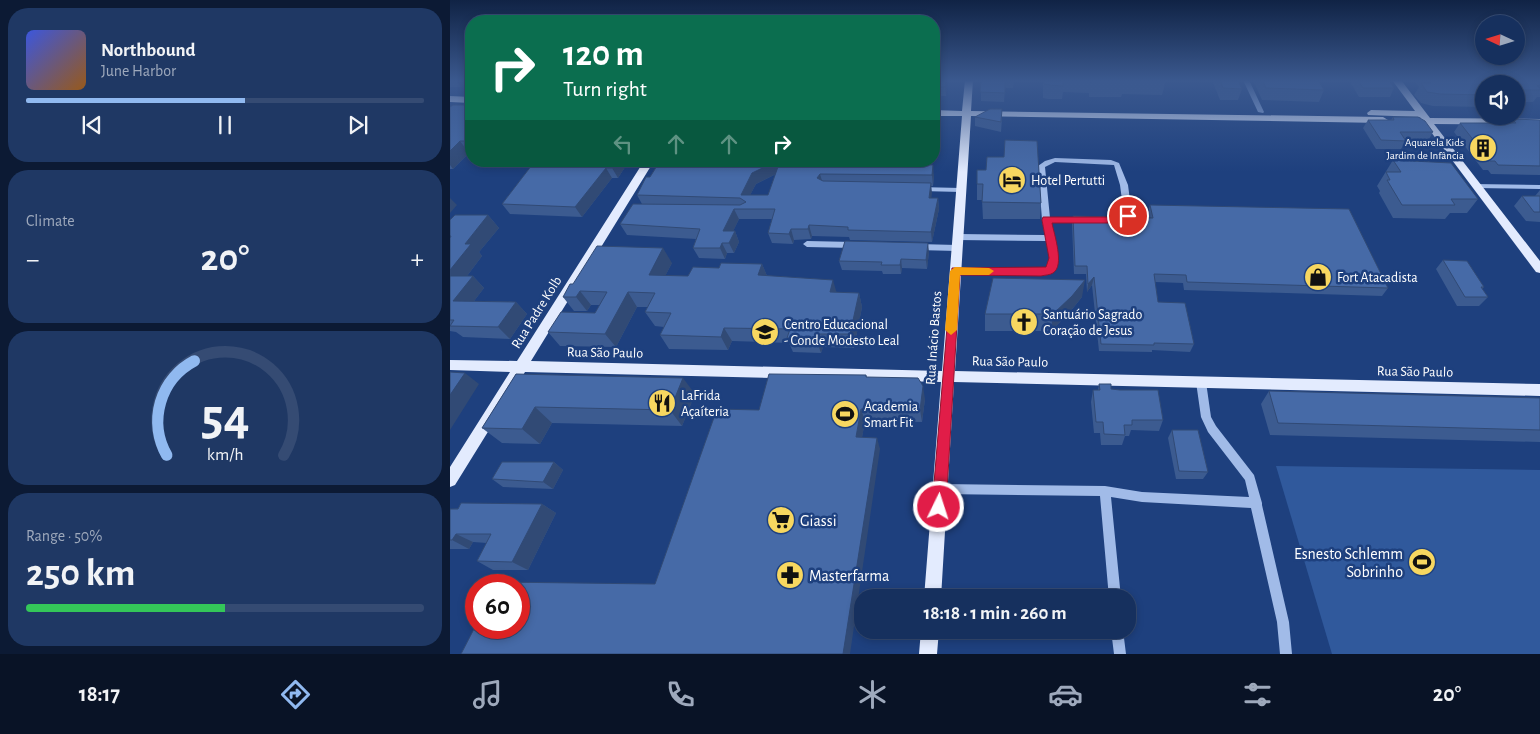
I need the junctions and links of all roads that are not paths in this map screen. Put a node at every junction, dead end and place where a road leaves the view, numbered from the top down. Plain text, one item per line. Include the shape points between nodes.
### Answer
1 (966, 110) edge
2 (960, 111) edge
3 (996, 111) edge
4 (1043, 111) edge
5 (1418, 111) edge
6 (940, 112) edge
7 (1261, 112) joint
8 (1475, 115) edge
9 (1525, 116) edge
10 (1540, 116) edge
11 (1424, 118) junction
12 (1540, 122) edge
13 (646, 167) edge
14 (1476, 186) junction
15 (1540, 187) edge
16 (913, 189) edge
17 (961, 190) junction
18 (1046, 220) junction
19 (1091, 220) edge
20 (1107, 220) edge
21 (1050, 238) junction
22 (957, 242) junction
23 (807, 244) dead end
24 (867, 246) edge
25 (907, 247) edge
26 (1540, 269) edge
27 (955, 271) junction
28 (450, 365) edge
29 (521, 366) junction
30 (948, 376) junction
31 (1201, 382) junction
32 (1540, 390) edge
33 (450, 480) edge
34 (940, 489) junction
35 (1105, 491) junction
36 (1257, 503) junction
37 (933, 589) edge
38 (1114, 589) edge
39 (929, 639) edge
40 (1118, 639) edge
41 (928, 654) edge
42 (1120, 654) edge
43 (1286, 654) edge

1 - 17 main road, Rua Inácio Bastos
2 - 6 main road
3 - 11 main road
4 - 7 main road
5 - 11 main road
7 - 11 main road
8 - 11 main road
9 - 10 main road
11 - 12 main road
11 - 14 main road
13 - 29 main road, Rua Padre Kolb via 623,210
14 - 15 street
14 - 26 main road
16 - 17 street
17 - 22 main road, Rua Inácio Bastos
18 - 19 street
18 - 20 street via 1041,166 1055,160 1117,164 1124,185 1128,216 1122,220
18 - 21 street
21 - 22 street
21 - 27 street via 1054,258 1050,270
22 - 25 street
22 - 27 main road, Rua Inácio Bastos
23 - 24 street
27 - 30 main road, Rua Inácio Bastos
28 - 29 main road, Rua São Paulo
29 - 30 main road, Rua São Paulo
29 - 33 main road, Rua Padre Kolb
30 - 31 main road, Rua São Paulo
30 - 34 main road, Rua Inácio Bastos
31 - 32 main road, Rua São Paulo
31 - 36 street via 1206,418 1250,478
34 - 35 street
34 - 37 main road, Rua Inácio Bastos
35 - 36 street
35 - 38 street
36 - 43 street via 1283,622
39 - 41 main road
40 - 42 street

